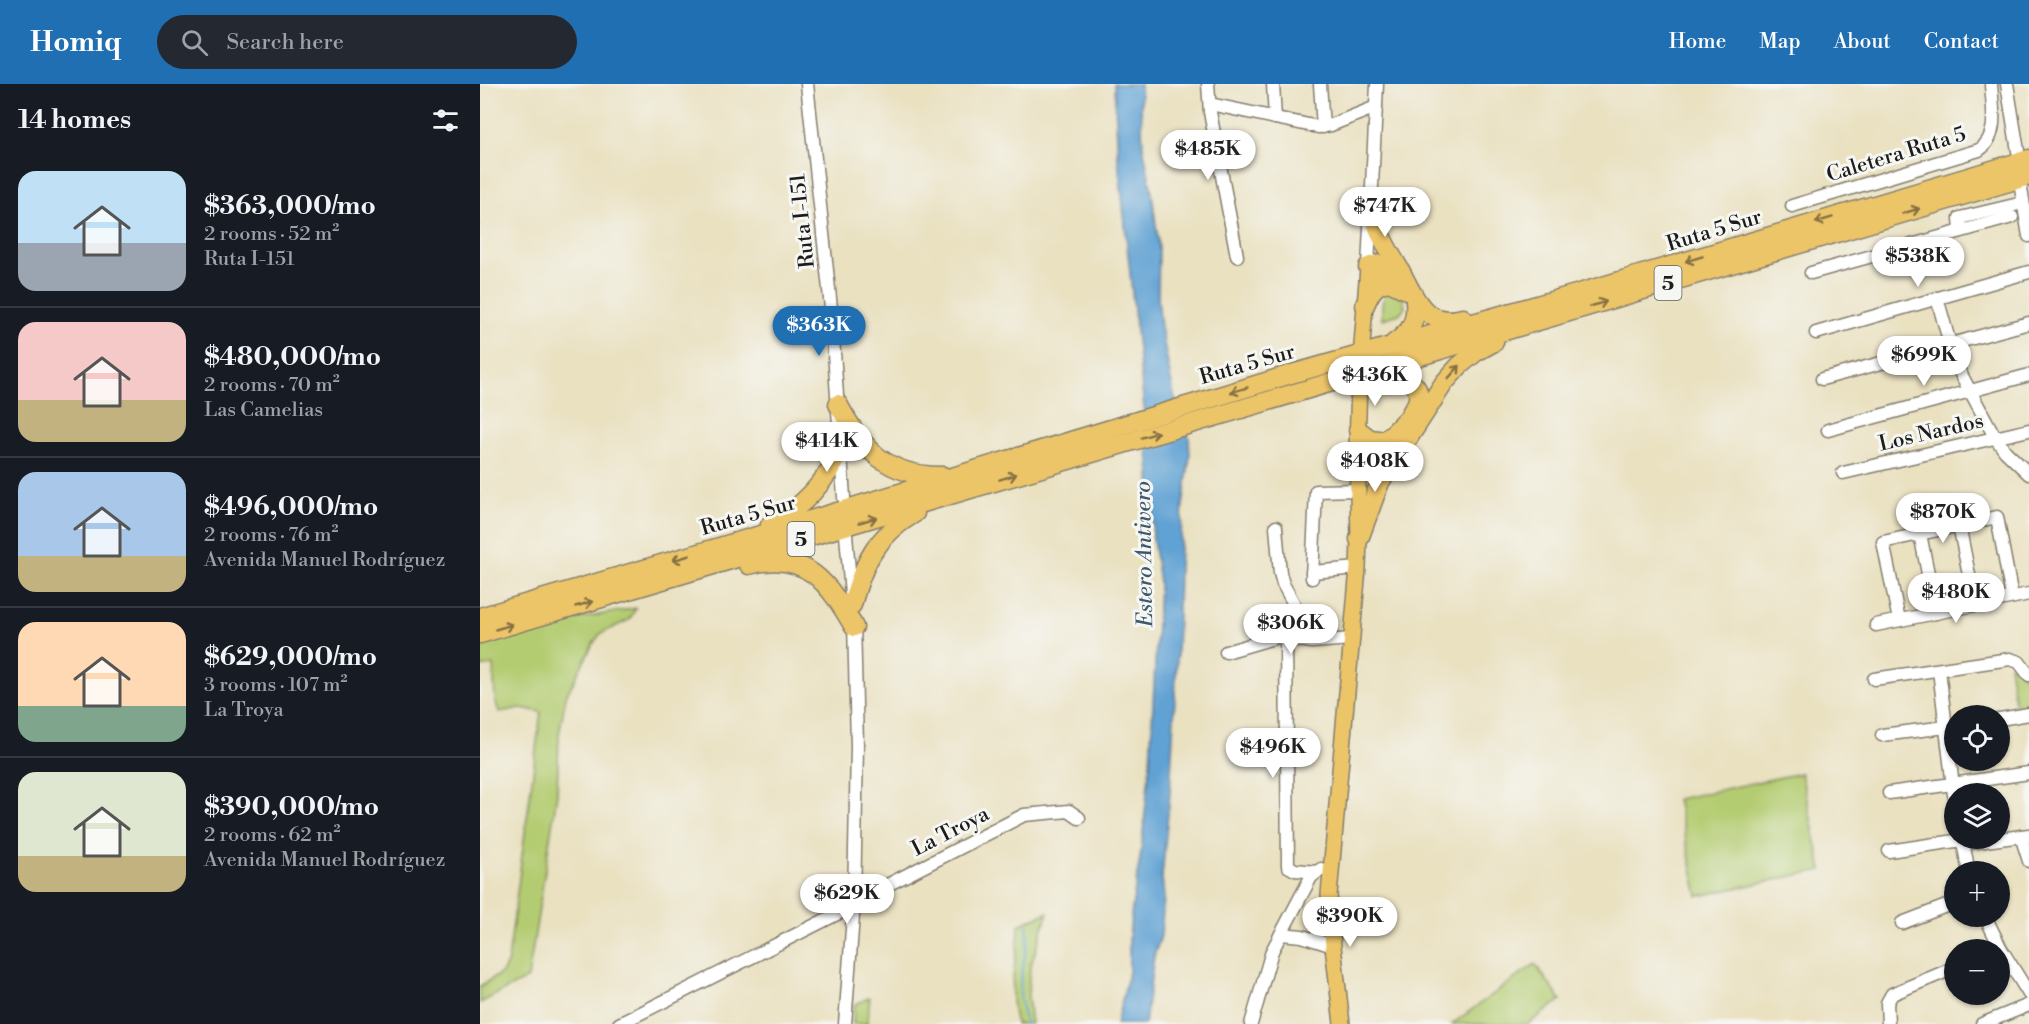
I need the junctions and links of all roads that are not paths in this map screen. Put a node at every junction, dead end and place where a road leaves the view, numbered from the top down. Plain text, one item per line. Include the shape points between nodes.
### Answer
1 (807, 84) edge
2 (1208, 84) edge
3 (1273, 84) edge
4 (1320, 84) edge
5 (1377, 84) edge
6 (1991, 84) edge
7 (2007, 84) edge
8 (1210, 104) junction
9 (1376, 107) junction
10 (1275, 118) junction
11 (1323, 127) junction
12 (2024, 155) edge
13 (2025, 182) edge
14 (2023, 203) junction
15 (1372, 206) junction
16 (1792, 206) dead end
17 (2012, 217) dead end
18 (1961, 231) junction
19 (2029, 236) edge
20 (1237, 256) dead end
21 (1368, 267) junction
22 (2029, 272) edge
23 (1811, 273) dead end
24 (1397, 278) junction
25 (1576, 294) junction
26 (1413, 296) junction
27 (1937, 298) junction
28 (1365, 305) junction
29 (1542, 321) junction
30 (2029, 323) edge
31 (1816, 333) dead end
32 (1362, 345) dead end
33 (1950, 345) junction
34 (1387, 348) junction
35 (1376, 368) junction
36 (2029, 375) edge
37 (1822, 379) dead end
38 (1359, 382) dead end
39 (1971, 390) junction
40 (838, 404) junction
41 (1828, 430) dead end
42 (2029, 430) edge
43 (1995, 437) junction
44 (1357, 439) junction
45 (1092, 443) junction
46 (841, 447) junction
47 (1391, 448) junction
48 (868, 450) junction
49 (1843, 473) dead end
50 (2029, 474) edge
51 (960, 475) junction
52 (1359, 490) junction
53 (952, 494) junction
54 (844, 498) dead end
55 (1959, 525) junction
56 (1276, 527) dead end
57 (1920, 534) junction
58 (846, 535) dead end
59 (1359, 539) junction
60 (738, 542) junction
61 (1358, 568) junction
62 (850, 575) junction
63 (825, 583) junction
64 (651, 584) junction
65 (2029, 594) edge
66 (2012, 597) junction
67 (852, 605) junction
68 (1975, 605) junction
69 (1936, 613) junction
70 (480, 617) edge
71 (1899, 620) junction
72 (1876, 625) dead end
73 (854, 627) junction
74 (480, 634) edge
75 (1286, 639) junction
76 (1352, 639) junction
77 (1299, 641) junction
78 (1227, 652) dead end
79 (1939, 670) junction
80 (2029, 675) edge
81 (1874, 679) dead end
82 (1946, 705) edge
83 (2029, 714) edge
84 (2010, 717) edge
85 (1944, 728) edge
86 (1882, 735) dead end
87 (2029, 773) edge
88 (1985, 783) edge
89 (1944, 790) edge
90 (1889, 793) dead end
91 (1079, 818) dead end
92 (2025, 836) edge
93 (2010, 837) edge
94 (1944, 843) edge
95 (1889, 851) dead end
96 (2029, 861) edge
97 (1323, 875) junction
98 (854, 902) junction
99 (1944, 907) edge
100 (1902, 923) dead end
101 (1281, 934) junction
102 (1333, 946) junction
103 (2010, 965) edge
104 (1944, 972) edge
105 (2029, 994) edge
106 (2029, 1005) edge
107 (619, 1024) edge
108 (845, 1024) edge
109 (1251, 1024) edge
110 (1342, 1024) edge
111 (1888, 1024) edge
112 (1982, 1024) edge

1 - 40 street, Ruta I-151
2 - 8 street
3 - 10 street
4 - 11 street
5 - 9 street
6 - 16 street, Caletera Ruta 5 via 1992,131 1989,141 1979,150
7 - 12 street
8 - 10 street
8 - 20 street
9 - 11 street
9 - 15 street
10 - 11 street
12 -> 25 highway, Ruta 5 Sur / 5
13 - 14 street
29 -> 13 highway, Ruta 5 Sur / 5
14 - 18 street via 1960,218
14 - 19 street
15 - 21 street
15 - 24 highway
17 - 18 street
18 - 23 street
21 - 24 highway via 1378,277
21 - 28 main road
22 - 27 street
24 - 26 highway
24 - 28 highway via 1375,287
25 - 26 highway via 1447,321 1430,315
25 - 34 highway, Ruta 5 Sur / 5
26 - 34 highway via 1416,314 1412,328
27 - 31 street
27 - 33 street
28 - 32 main road
29 - 35 highway, Ruta 5 Sur / 5
47 -> 29 highway via 1459,366 1476,352
30 - 33 street
33 - 37 street
33 - 39 street via 1956,365
34 -> 45 highway, Ruta 5 Sur / 5 via 1295,373
45 -> 35 highway, Ruta 5 Sur / 5
35 - 47 highway via 1403,376 1413,384 1418,397
36 - 39 street
38 - 44 main road
39 - 41 street
39 - 43 street
40 - 46 street, Ruta I-151
40 - 48 highway
42 - 43 street, Los Nardos
43 - 49 street, Los Nardos
43 - 50 street
44 - 47 highway
44 - 52 main road
45 - 51 highway, Ruta 5 Sur / 5
53 -> 45 highway, Ruta 5 Sur / 5
46 - 48 highway
46 - 54 street, Ruta I-151
46 - 60 highway via 825,478 801,504
47 - 59 highway
48 - 51 highway via 914,473
51 - 60 highway, Ruta 5 Sur / 5
52 - 59 main road
52 - 61 street via 1316,491 1312,575
64 -> 53 highway, Ruta 5 Sur / 5
53 - 67 highway via 899,522 883,537 867,562
55 - 57 street
55 - 66 street via 1997,517
55 - 68 street
56 - 77 street via 1280,573 1300,615
57 - 69 street
57 - 71 street via 1883,542
58 - 62 street
59 - 61 main road
60 -> 70 highway, Ruta 5 Sur / 5
61 - 76 main road
62 - 63 highway via 838,585
62 - 67 street
63 - 64 highway via 802,567 773,560 687,580
63 - 73 highway
74 -> 64 highway, Ruta 5 Sur / 5
65 - 66 street
66 - 68 street
67 - 73 street
68 - 69 street
69 - 71 street
71 - 72 street
73 - 98 street via 857,746
75 - 77 street
75 - 78 street via 1271,638
75 - 97 street via 1288,866
76 - 77 street
76 - 97 main road via 1331,858
79 - 80 street via 2010,659 2019,662
79 - 81 street
79 - 82 street
83 - 84 street
85 - 86 street
87 - 88 street
89 - 90 street
91 - 98 street, La Troya via 1069,811 1024,815
92 - 93 street
92 - 96 street
94 - 95 street
97 - 101 street via 1305,888
97 - 102 main road
98 - 107 street, La Troya
98 - 108 street
99 - 100 street
101 - 102 street
101 - 109 street via 1269,959
102 - 110 main road
103 - 105 street
104 - 111 street via 1895,992 1887,1008
106 - 112 street

